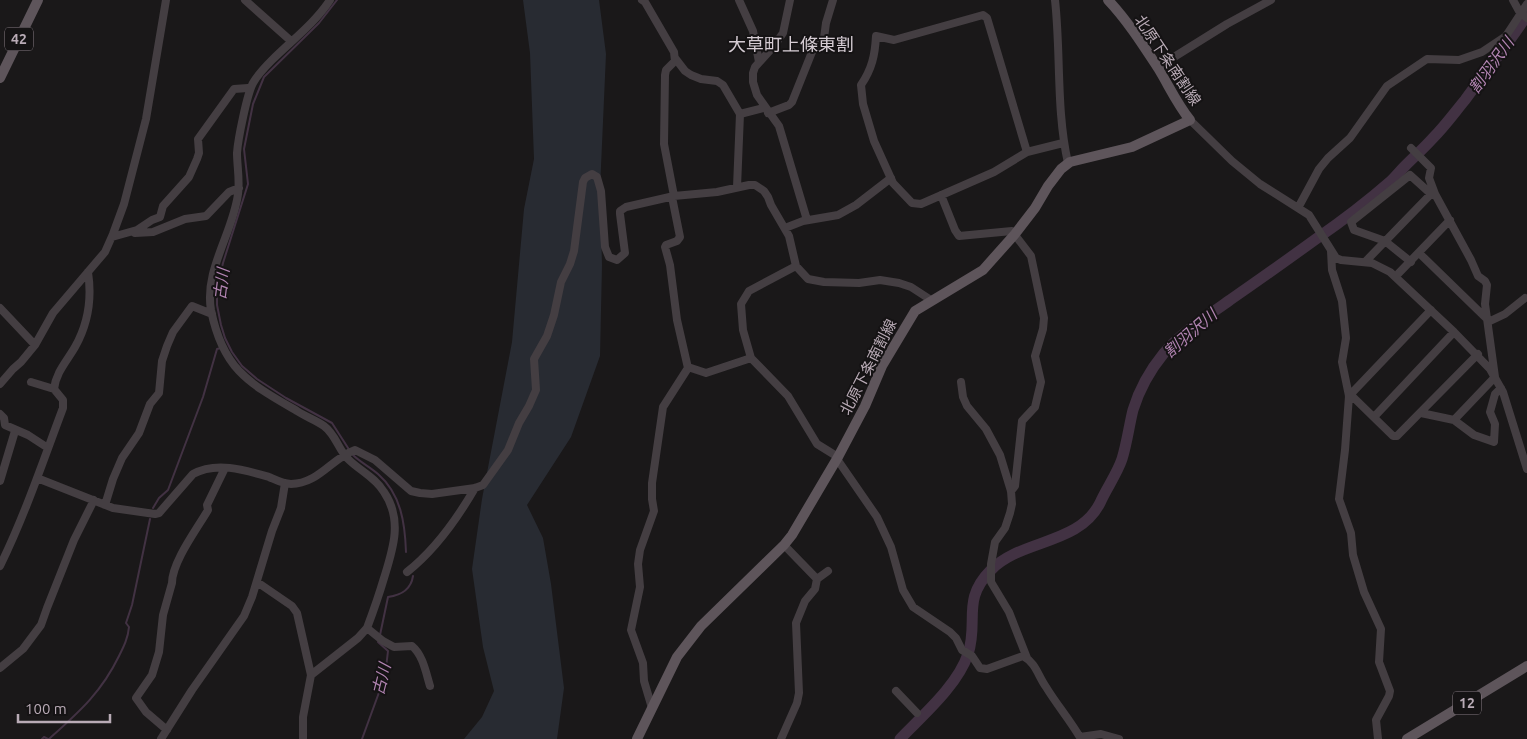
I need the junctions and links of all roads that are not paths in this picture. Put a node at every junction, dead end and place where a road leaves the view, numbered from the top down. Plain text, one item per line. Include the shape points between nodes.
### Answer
1 (38, 0) edge
2 (166, 0) edge
3 (245, 0) edge
4 (330, 0) edge
5 (642, 0) edge
6 (739, 0) edge
7 (790, 0) edge
8 (833, 0) edge
9 (1055, 0) edge
10 (1108, 0) edge
11 (1271, 0) edge
12 (1513, 0) edge
13 (1527, 4) edge
14 (1524, 16) edge
15 (291, 41) junction
16 (675, 58) junction
17 (759, 62) junction
18 (1158, 67) junction
19 (0, 78) edge
20 (248, 88) dead end
21 (766, 111) junction
22 (740, 114) junction
23 (1190, 120) junction
24 (1063, 143) junction
25 (1412, 149) dead end
26 (1026, 152) junction
27 (1068, 164) junction
28 (891, 178) junction
29 (737, 187) junction
30 (238, 188) junction
31 (1433, 194) junction
32 (941, 195) junction
33 (673, 196) junction
34 (1298, 208) junction
35 (807, 220) junction
36 (1450, 220) junction
37 (786, 228) junction
38 (126, 234) junction
39 (1015, 234) junction
40 (112, 237) junction
41 (1385, 241) junction
42 (1331, 251) junction
43 (1419, 253) junction
44 (1365, 262) junction
45 (1411, 262) junction
46 (796, 266) junction
47 (88, 272) junction
48 (1396, 276) junction
49 (1525, 298) dead end
50 (931, 300) junction
51 (0, 308) edge
52 (1431, 310) junction
53 (212, 314) junction
54 (1488, 321) junction
55 (1454, 332) junction
56 (35, 345) junction
57 (1478, 354) junction
58 (751, 358) junction
59 (688, 367) junction
60 (1495, 377) junction
61 (31, 382) dead end
62 (961, 382) dead end
63 (0, 384) edge
64 (1501, 388) junction
65 (54, 389) junction
66 (1349, 396) junction
67 (1421, 413) junction
68 (0, 414) edge
69 (1374, 417) junction
70 (1454, 420) junction
71 (16, 431) junction
72 (48, 448) junction
73 (349, 453) junction
74 (838, 458) junction
75 (225, 468) junction
76 (1527, 469) edge
77 (37, 478) junction
78 (0, 481) edge
79 (285, 483) junction
80 (475, 488) junction
81 (1011, 490) junction
82 (94, 500) junction
83 (105, 505) junction
84 (784, 545) junction
85 (0, 566) edge
86 (828, 571) dead end
87 (407, 572) dead end
88 (817, 579) junction
89 (256, 582) junction
90 (367, 628) junction
91 (1027, 658) junction
92 (1527, 666) edge
93 (0, 668) edge
94 (311, 675) junction
95 (430, 686) dead end
96 (896, 691) dead end
97 (652, 708) junction
98 (916, 714) dead end
99 (167, 730) junction
100 (1080, 738) edge
101 (161, 739) edge
102 (303, 739) edge
103 (637, 739) edge
104 (781, 739) edge
105 (1119, 739) edge
106 (1378, 739) edge
107 (1407, 739) edge

1 - 19 main road, 42
2 - 40 street via 146,119
3 - 15 street
4 - 15 street
5 - 16 street
6 - 17 street via 753,31
7 - 17 street via 783,33
8 - 21 street via 824,38 812,52 792,102
9 - 24 street
10 - 18 main road, 北原下条南割線
11 - 18 street
12 - 14 street
13 - 14 street
14 - 34 street via 1506,36 1482,52 1459,60 1427,59 1387,86 1350,138 1319,169
15 - 30 street via 260,72 251,86 237,153
16 - 22 street via 691,75 723,85
16 - 33 street via 664,75 664,124
17 - 21 street via 753,73 753,82
18 - 23 main road, 北原下条南割線 via 1176,102
20 - 38 street via 234,89 228,95 198,139 199,152 189,177 163,206 160,217
21 - 22 street
21 - 35 street via 779,126
22 - 29 street
23 - 27 main road, 北原下条南割線 via 1132,147
23 - 34 street via 1239,167
24 - 26 street
24 - 27 street
25 - 31 street via 1431,168 1429,178
26 - 28 street via 987,18 983,16 894,40 876,36 875,54 861,85 861,94 869,127
26 - 32 street via 994,172
27 - 39 main road, 北原下条南割線 via 1048,186
28 - 32 street via 912,203 921,204
28 - 35 street via 844,212
29 - 33 street
29 - 37 street via 755,185 764,191
30 - 38 street via 229,192 206,216 185,219 153,232
30 - 53 street via 213,276 210,293
31 - 36 street
31 - 41 street
31 - 41 street via 1410,175 1351,222 1354,230
32 - 39 street via 959,236 1012,231
33 - 59 street via 680,237 665,247
33 - 80 street via 620,211 625,253 617,260 609,257 605,247 601,191 596,177 592,174 586,178 570,264 561,282 547,336 534,360 536,390 508,450 483,486
34 - 42 street via 1309,215
35 - 37 street
36 - 43 street
36 - 54 street via 1478,276 1486,283
37 - 46 street
38 - 40 street
39 - 50 main road, 北原下条南割線 via 983,270
39 - 81 street via 1031,256 1044,318 1035,356 1041,382 1035,407 1022,421 1015,486
40 - 47 street via 105,252
41 - 44 street
41 - 45 street
42 - 44 street via 1341,260
42 - 66 street via 1342,301 1346,344 1342,362
43 - 45 street
43 - 54 street
44 - 48 street via 1382,266
45 - 48 street
46 - 50 street via 814,281 859,283 880,280 911,286
46 - 58 street via 755,286 744,297 741,304 743,330
47 - 56 street via 52,313
47 - 65 street via 88,316
48 - 52 street
49 - 54 street via 1505,314
50 - 74 main road, 北原下条南割線 via 915,311 893,347
51 - 56 street
52 - 55 street
52 - 66 street
53 - 73 street via 220,343 236,369 258,388 324,426
53 - 83 street via 192,306 173,332 162,361 159,393 147,411 139,434 122,458
54 - 60 street
55 - 57 street
55 - 69 street
56 - 63 street
57 - 60 street
57 - 67 street
58 - 59 street via 706,373
58 - 74 street via 788,396 817,444
59 - 97 street via 663,407 652,484 654,511 640,550 640,587 631,630 644,663 644,681
60 - 64 street
60 - 70 street
61 - 65 street
62 - 81 street via 967,406 986,429 1000,455
64 - 70 street via 1495,394 1490,412 1495,424 1494,442 1474,435
64 - 76 street
65 - 72 street via 63,400 63,408
66 - 69 street
66 - 106 street via 1339,499 1351,533 1353,555 1364,592 1382,634 1379,662 1390,691 1376,720
67 - 69 street via 1397,436 1393,436
67 - 70 street
68 - 71 street via 5,425
71 - 72 street
71 - 78 street
72 - 77 street
73 - 79 street via 311,479
73 - 80 street via 375,460 411,491 432,494
73 - 90 street via 348,459 378,484 395,519 394,548
74 - 84 main road, 北原下条南割線
74 - 91 street via 877,517 891,547 903,590 913,607 950,632 980,668 987,669 1023,656
75 - 79 street via 233,467
75 - 83 street via 199,470 155,514
75 - 99 street via 207,504 208,510 178,561 163,615 159,652 152,675 136,698 146,712
77 - 82 street
77 - 85 street
79 - 89 street via 281,508
80 - 87 street via 436,544
81 - 91 street via 1010,513 995,542 991,582 1009,612
82 - 83 street
82 - 93 street via 70,549 41,624 23,649
84 - 88 street
84 - 97 main road, 北原下条南割線 via 701,626 677,658
86 - 88 street
88 - 104 street via 796,622 799,693
89 - 94 street via 292,606 297,613
89 - 99 street via 244,616
90 - 94 street
90 - 95 street via 394,647 412,646 416,649
91 - 100 street
92 - 107 main road, 12
94 - 102 street via 303,717
96 - 98 street
97 - 103 main road, 北原下条南割線
99 - 101 street
100 - 105 street via 1101,734

